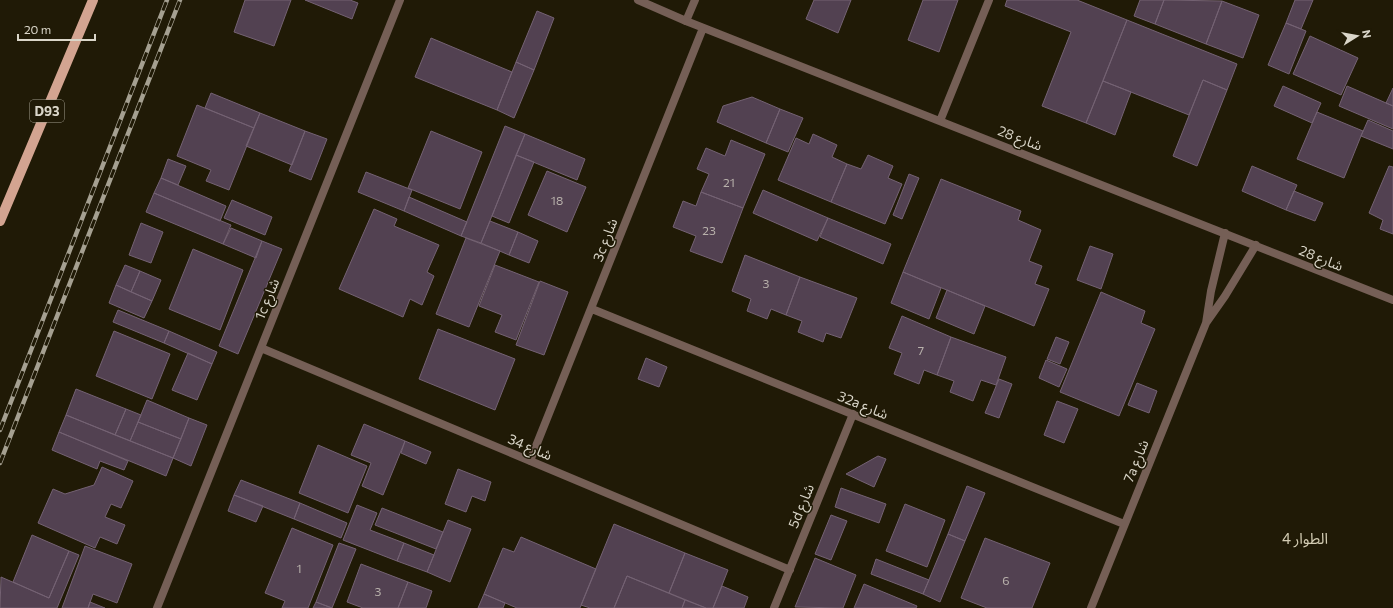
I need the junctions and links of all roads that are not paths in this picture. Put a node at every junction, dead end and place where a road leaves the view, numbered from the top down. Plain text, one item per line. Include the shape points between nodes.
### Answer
1 (93, 0) edge
2 (400, 0) edge
3 (638, 0) edge
4 (694, 0) edge
5 (989, 0) edge
6 (686, 21) junction
7 (703, 28) junction
8 (940, 121) junction
9 (0, 221) edge
10 (1224, 233) junction
11 (1256, 245) junction
12 (1393, 300) edge
13 (592, 309) junction
14 (1206, 323) junction
15 (261, 348) junction
16 (853, 414) junction
17 (530, 461) junction
18 (1124, 524) junction
19 (790, 570) junction
20 (157, 608) edge
21 (774, 608) edge
22 (1091, 608) edge

1 - 9 main road, D93
2 - 15 street, 1c شارع
3 - 6 street, شارع 28
4 - 6 street
5 - 8 street
6 - 7 street, شارع 28
7 - 8 street, شارع 28
7 - 13 street, 3c شارع
8 - 10 street, شارع 28
10 - 11 street, شارع 28
10 - 14 street, 7a شارع
11 - 12 street, شارع 28
11 - 14 street, 7a شارع
13 - 16 street, 32a شارع
13 - 17 street, 3c شارع
14 - 18 street, 7a شارع
15 - 17 street, شارع 34
15 - 20 street, 1c شارع
16 - 18 street, 32a شارع
16 - 19 street, 5d شارع
17 - 19 street, شارع 34
18 - 22 street, 7a شارع
19 - 21 street, 5d شارع

